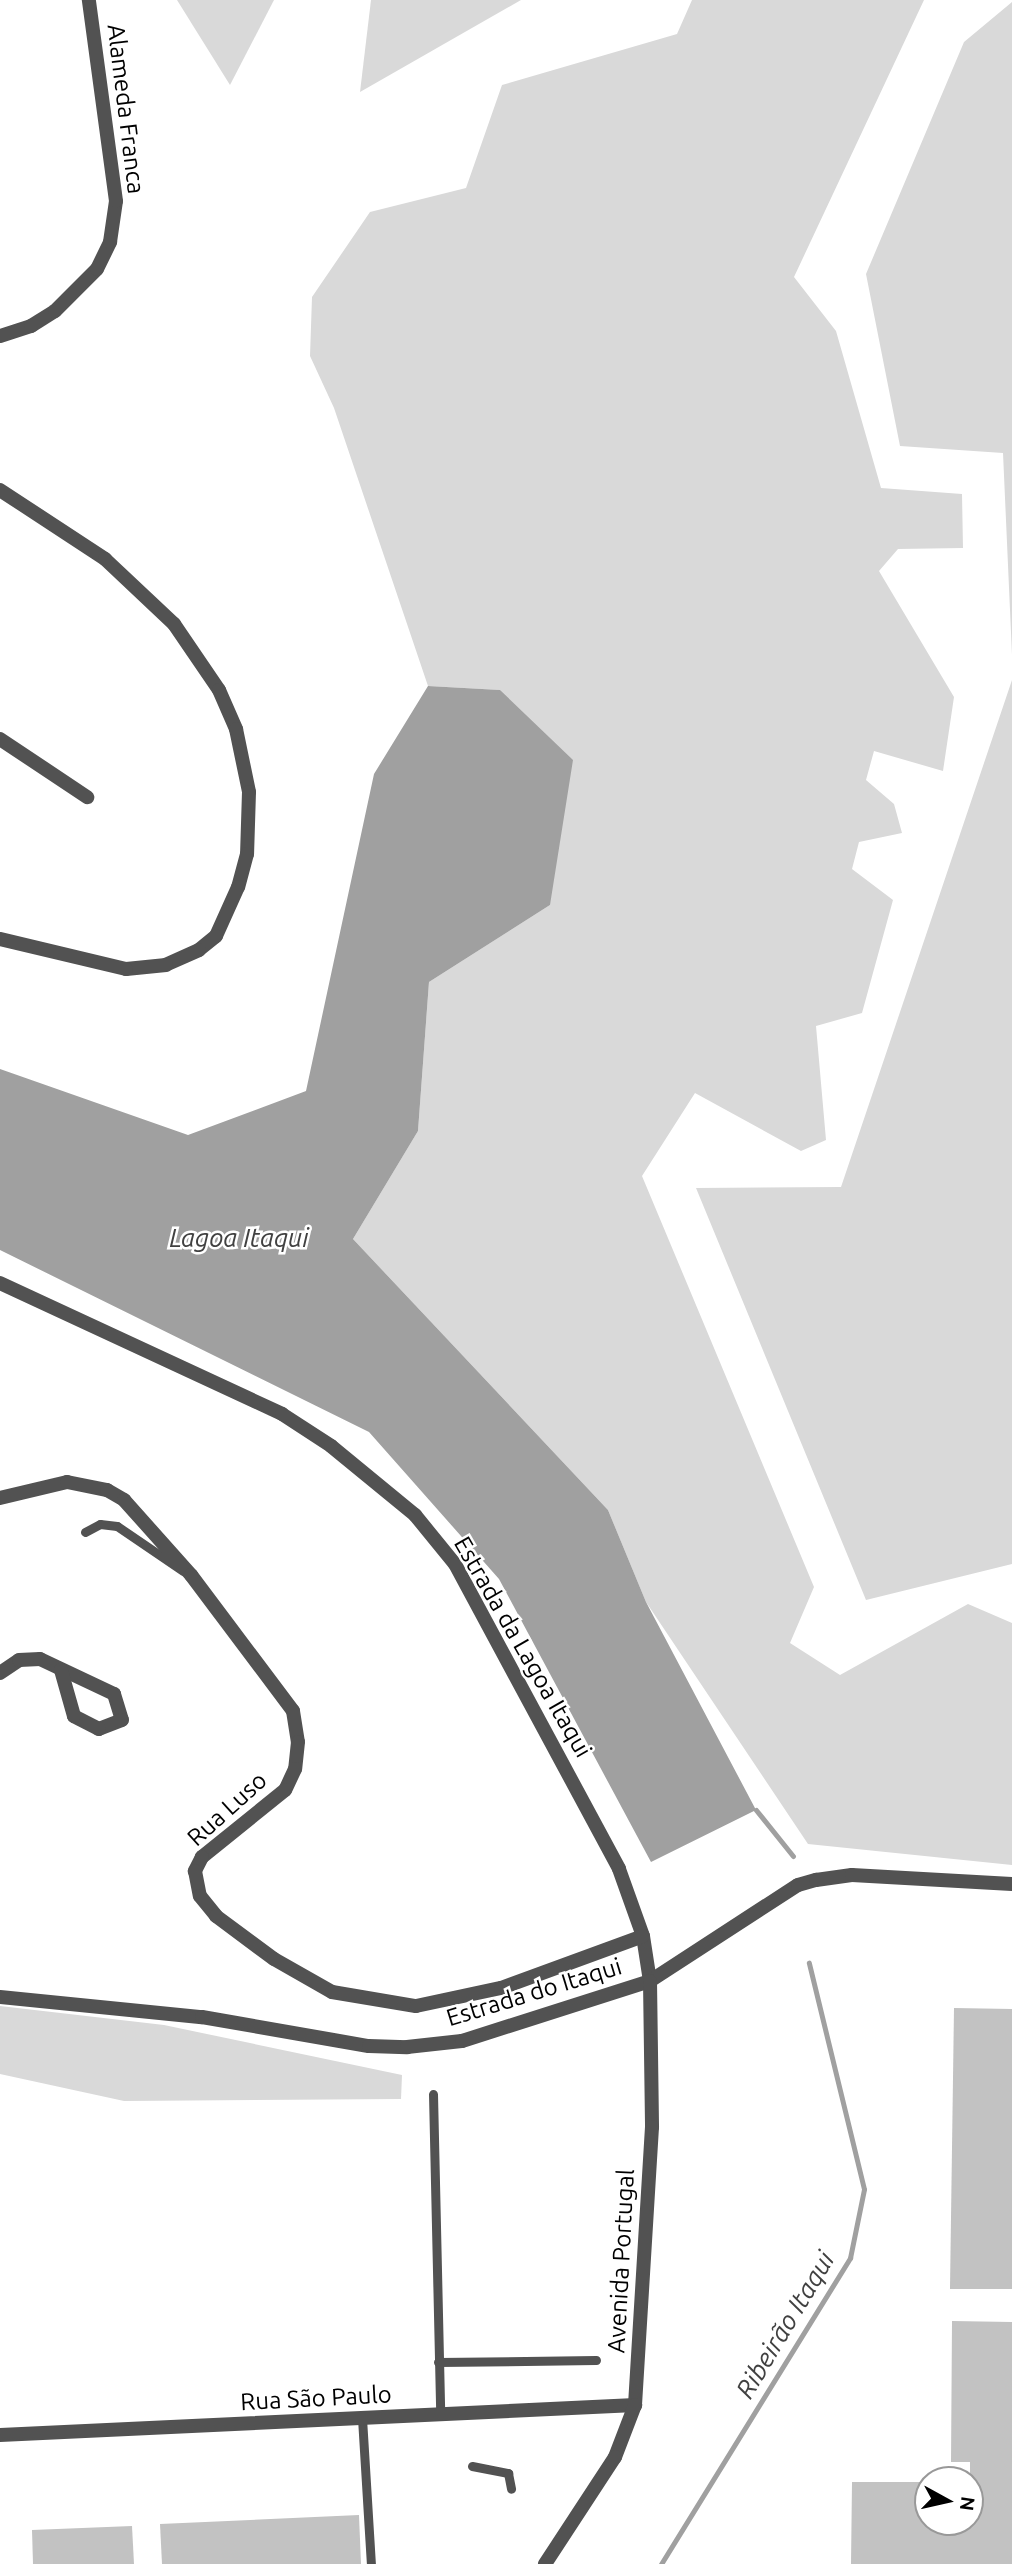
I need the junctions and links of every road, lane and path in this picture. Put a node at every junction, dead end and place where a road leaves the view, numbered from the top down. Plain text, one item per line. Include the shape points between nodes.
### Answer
1 (89, 0) edge
2 (0, 336) edge
3 (0, 489) edge
4 (0, 739) edge
5 (87, 797) dead end
6 (0, 939) edge
7 (0, 1283) edge
8 (0, 1498) edge
9 (85, 1532) dead end
10 (191, 1575) junction
11 (61, 1670) junction
12 (0, 1673) edge
13 (1012, 1884) edge
14 (643, 1936) junction
15 (650, 1981) junction
16 (0, 1997) edge
17 (433, 2094) dead end
18 (596, 2360) dead end
19 (438, 2362) junction
20 (635, 2405) junction
21 (440, 2414) junction
22 (362, 2418) junction
23 (0, 2435) edge
24 (472, 2466) dead end
25 (511, 2489) dead end
26 (371, 2564) edge
27 (545, 2564) edge

1 - 2 street, Alameda Franca via 116,201 110,242 97,269 55,311 31,326
3 - 6 street via 105,559 174,624 224,699 236,729 249,792 247,854 239,887 216,936 199,950 166,965 126,970
4 - 5 street
7 - 14 street, Estrada da Lagoa Itaqui via 282,1414 331,1446 415,1514 455,1564 577,1787 619,1869
8 - 10 street, Rua Luso via 67,1482 107,1489 142,1516
9 - 10 lane via 100,1524 117,1526
10 - 14 street, Rua Luso via 286,1701 298,1742 295,1769 285,1790 202,1857 195,1871 200,1896 230,1929 332,1992 416,2006 501,1988
11 - 11 street via 95,1681 114,1694 122,1720 99,1729 74,1716
11 - 12 street via 30,1657
13 - 15 street, Estrada do Itaqui via 852,1875 816,1880 798,1885
14 - 15 street, Avenida Portugal
15 - 16 street, Estrada do Itaqui via 462,2041 407,2047 369,2046 190,2015
15 - 20 street, Avenida Portugal via 652,2127
17 - 19 lane
18 - 19 lane
19 - 21 lane
20 - 21 street, Rua São Paulo
20 - 27 street, Avenida Portugal via 615,2458
21 - 22 street, Rua São Paulo
22 - 23 street, Rua São Paulo
22 - 26 lane
24 - 25 lane via 509,2473

